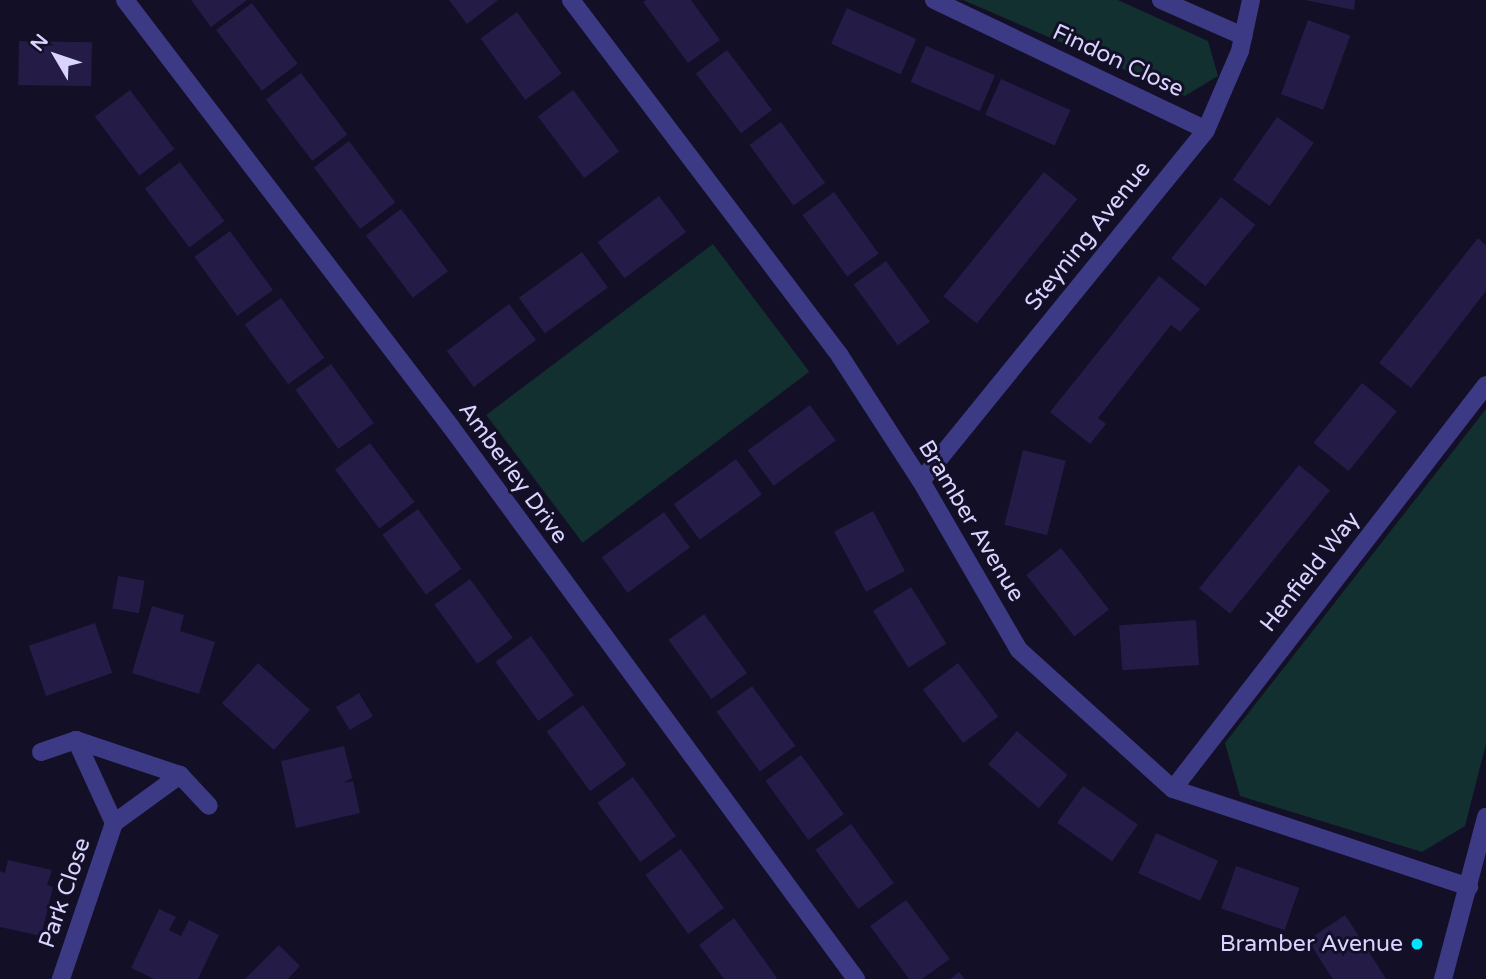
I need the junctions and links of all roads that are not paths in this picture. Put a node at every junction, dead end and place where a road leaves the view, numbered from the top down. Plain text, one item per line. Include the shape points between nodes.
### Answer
1 (125, 0) edge
2 (570, 0) edge
3 (934, 0) edge
4 (1161, 0) edge
5 (1251, 0) edge
6 (1243, 36) junction
7 (1206, 130) junction
8 (1486, 385) edge
9 (921, 481) junction
10 (76, 740) junction
11 (41, 752) dead end
12 (180, 775) junction
13 (1173, 789) junction
14 (209, 806) dead end
15 (1486, 817) edge
16 (114, 823) junction
17 (1468, 887) junction
18 (61, 979) edge
19 (856, 979) edge
20 (1443, 979) edge

1 - 19 street, Amberley Drive via 451,427
2 - 9 street, Bramber Avenue via 840,356
3 - 7 street, Findon Close
4 - 6 street
5 - 6 street, Steyning Avenue
6 - 7 street, Steyning Avenue
7 - 9 street, Steyning Avenue
8 - 13 street, Henfield Way
9 - 13 street, Bramber Avenue via 1018,650
10 - 11 street
10 - 12 street
10 - 16 street, Park Close
12 - 14 street
12 - 16 street, Park Close
13 - 17 street, Bramber Avenue
15 - 17 street
16 - 18 street, Park Close
17 - 20 street

